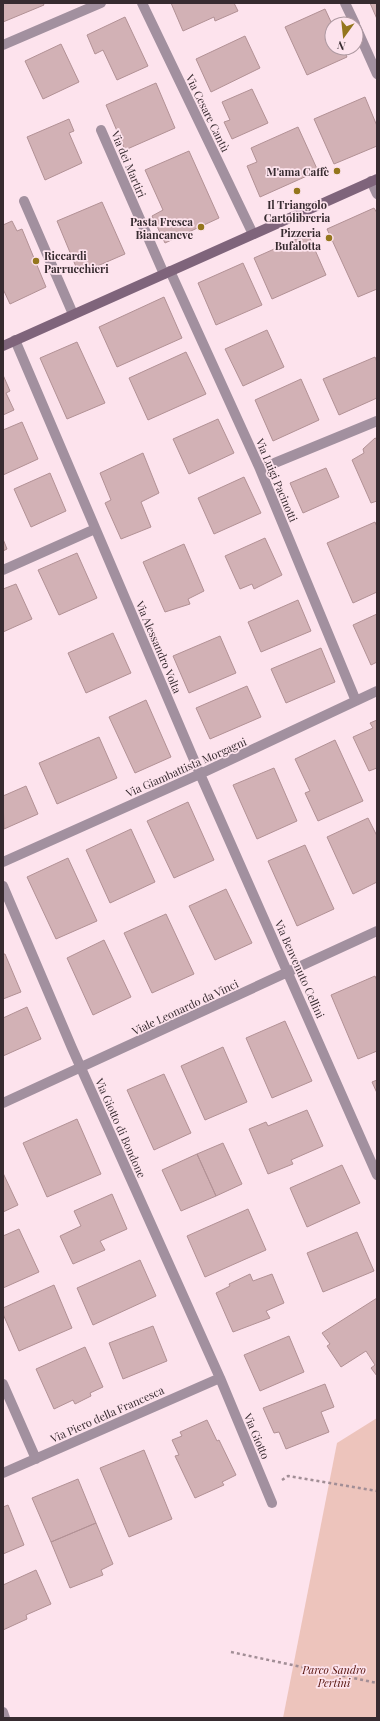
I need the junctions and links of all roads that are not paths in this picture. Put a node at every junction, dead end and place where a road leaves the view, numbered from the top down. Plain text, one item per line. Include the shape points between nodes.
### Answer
1 (101, 3) edge
2 (142, 3) edge
3 (345, 3) edge
4 (351, 16) edge
5 (3, 45) edge
6 (364, 45) edge
7 (377, 74) edge
8 (101, 130) dead end
9 (374, 180) edge
10 (377, 194) edge
11 (24, 201) dead end
12 (253, 234) junction
13 (167, 273) junction
14 (74, 314) junction
15 (15, 340) junction
16 (3, 346) edge
17 (377, 421) edge
18 (260, 470) junction
19 (95, 529) junction
20 (3, 570) edge
21 (377, 692) edge
22 (356, 701) junction
23 (200, 774) junction
24 (3, 862) edge
25 (3, 886) edge
26 (377, 931) edge
27 (288, 972) junction
28 (81, 1068) junction
29 (3, 1103) edge
30 (377, 1175) edge
31 (220, 1378) junction
32 (3, 1384) edge
33 (36, 1459) junction
34 (3, 1473) edge
35 (272, 1503) dead end
36 (3, 1712) edge
37 (5, 1718) edge

1 - 5 street
2 - 12 street, Via Cesare Cantù
3 - 4 street
6 - 7 street
8 - 13 street, Via dei Martiri
9 - 10 street
9 - 12 street
11 - 14 street
12 - 13 street
13 - 14 street
13 - 18 street, Via Luigi Pacinotti
14 - 15 street
15 - 16 street
15 - 19 street, Via Alessandro Volta
17 - 18 street
18 - 22 street, Via Luigi Pacinotti
19 - 20 street
19 - 23 street, Via Alessandro Volta
21 - 22 street, Via Giambattista Morgagni
22 - 23 street, Via Giambattista Morgagni
23 - 24 street, Via Giambattista Morgagni
23 - 27 street, Via Benvenuto Cellini
25 - 28 street, Via Giotto di Bondone
26 - 27 street, Viale Leonardo da Vinci
27 - 28 street, Viale Leonardo da Vinci
27 - 30 street, Via Benvenuto Cellini
28 - 29 street, Viale Leonardo da Vinci
28 - 31 street, Via Giotto di Bondone
31 - 33 street, Via Piero della Francesca
31 - 35 street, Via Giotto
32 - 33 street
33 - 34 street, Via Piero della Francesca
36 - 37 street

